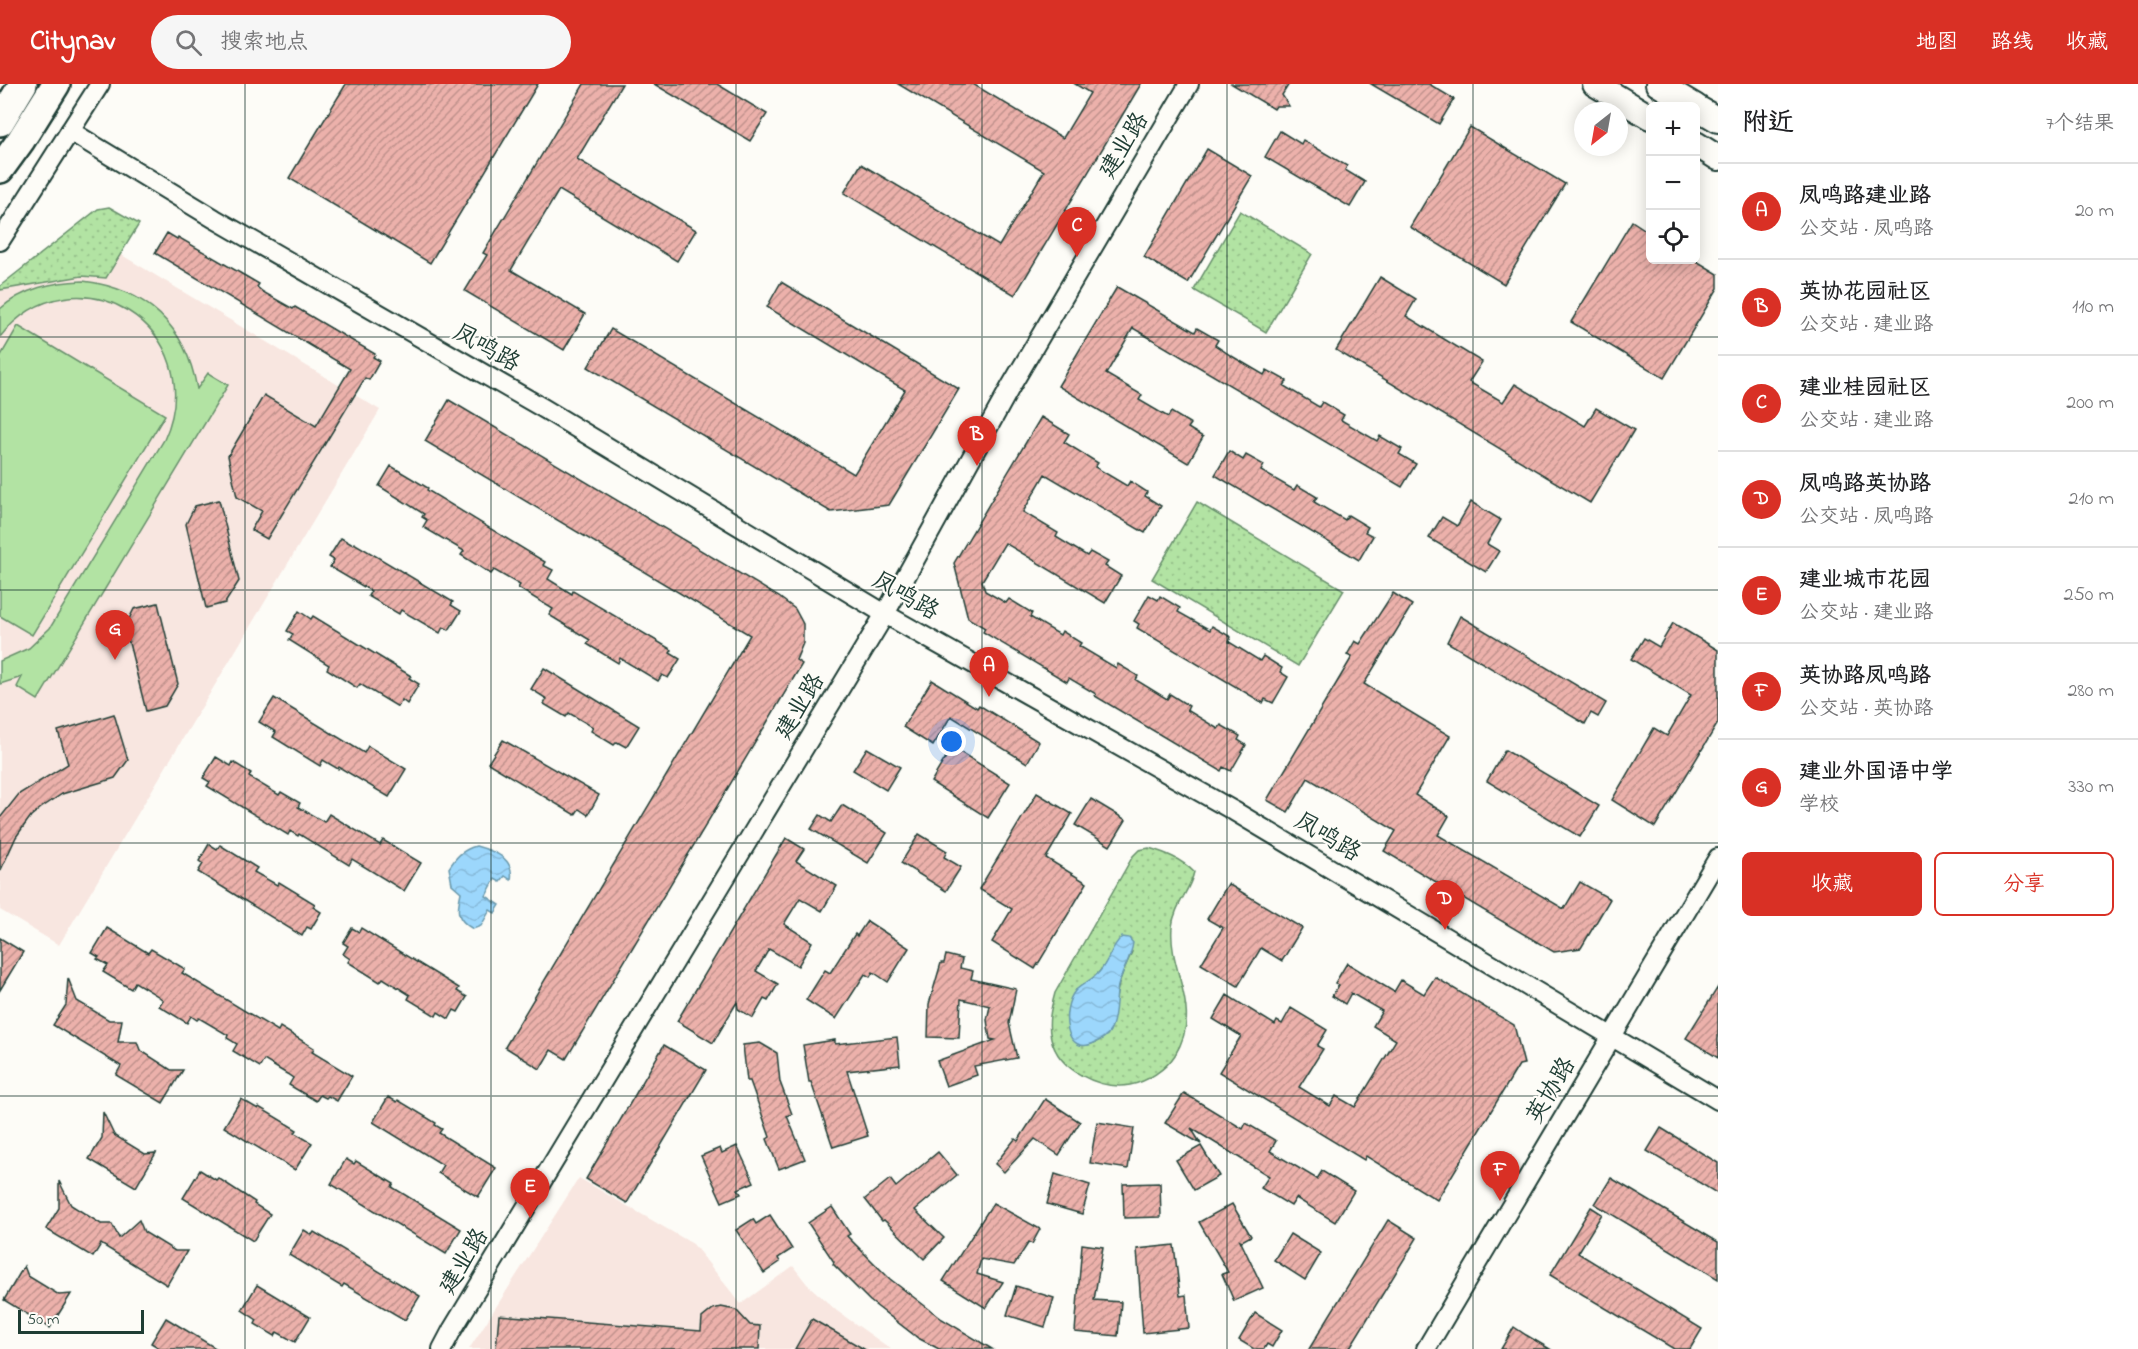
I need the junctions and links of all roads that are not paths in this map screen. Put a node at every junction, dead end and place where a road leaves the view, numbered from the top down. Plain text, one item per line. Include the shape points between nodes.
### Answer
1 (23, 84) edge
2 (56, 84) edge
3 (100, 84) edge
4 (1189, 84) edge
5 (1595, 84) edge
6 (1658, 84) edge
7 (1687, 102) edge
8 (1700, 110) edge
9 (1646, 115) edge
10 (1718, 120) edge
11 (0, 122) edge
12 (70, 131) junction
13 (1700, 147) edge
14 (1718, 158) edge
15 (0, 169) edge
16 (0, 241) edge
17 (885, 614) junction
18 (1718, 858) edge
19 (1612, 1037) junction
20 (1718, 1100) edge
21 (442, 1349) edge
22 (1426, 1349) edge

1 - 11 highway
2 - 15 highway
3 - 12 street
4 - 17 street, 建业路 via 1011,386
5 - 9 main road
6 - 7 main road
8 - 10 main road
12 - 16 street
12 - 17 street, 凤鸣路
13 - 14 main road
17 - 19 street, 凤鸣路 via 1236,813
17 - 21 street, 建业路
18 - 19 street, 英协路
19 - 20 street, 凤鸣路
19 - 22 street, 英协路

